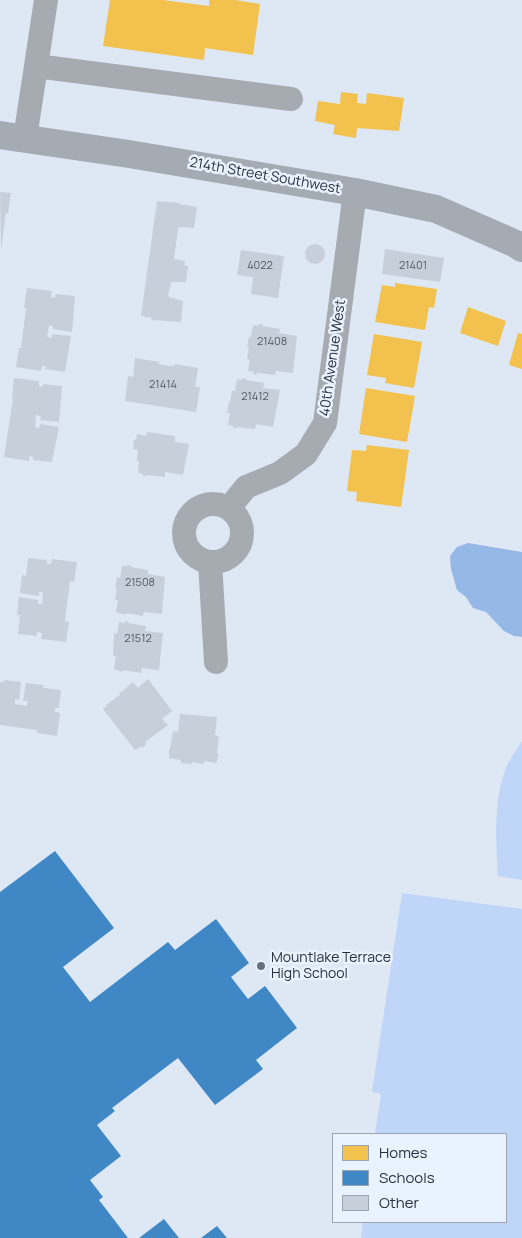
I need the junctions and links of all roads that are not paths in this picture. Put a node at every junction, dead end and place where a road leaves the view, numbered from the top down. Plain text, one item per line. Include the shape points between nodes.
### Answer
1 (46, 0) edge
2 (36, 66) junction
3 (291, 99) dead end
4 (12, 137) edge
5 (355, 192) junction
6 (520, 242) edge
7 (229, 508) junction
8 (210, 562) junction
9 (216, 662) dead end

1 - 2 street
2 - 3 street
2 - 4 street
4 - 5 street, 214th Street Southwest
5 - 6 street, 214th Street Southwest via 436,210
5 - 7 street, 40th Avenue West via 325,423 306,454 280,473 246,487
7 - 8 street via 241,522 242,540 232,555
7 - 8 street via 221,504 203,506 195,510 185,525 186,543 191,551
8 - 9 street

